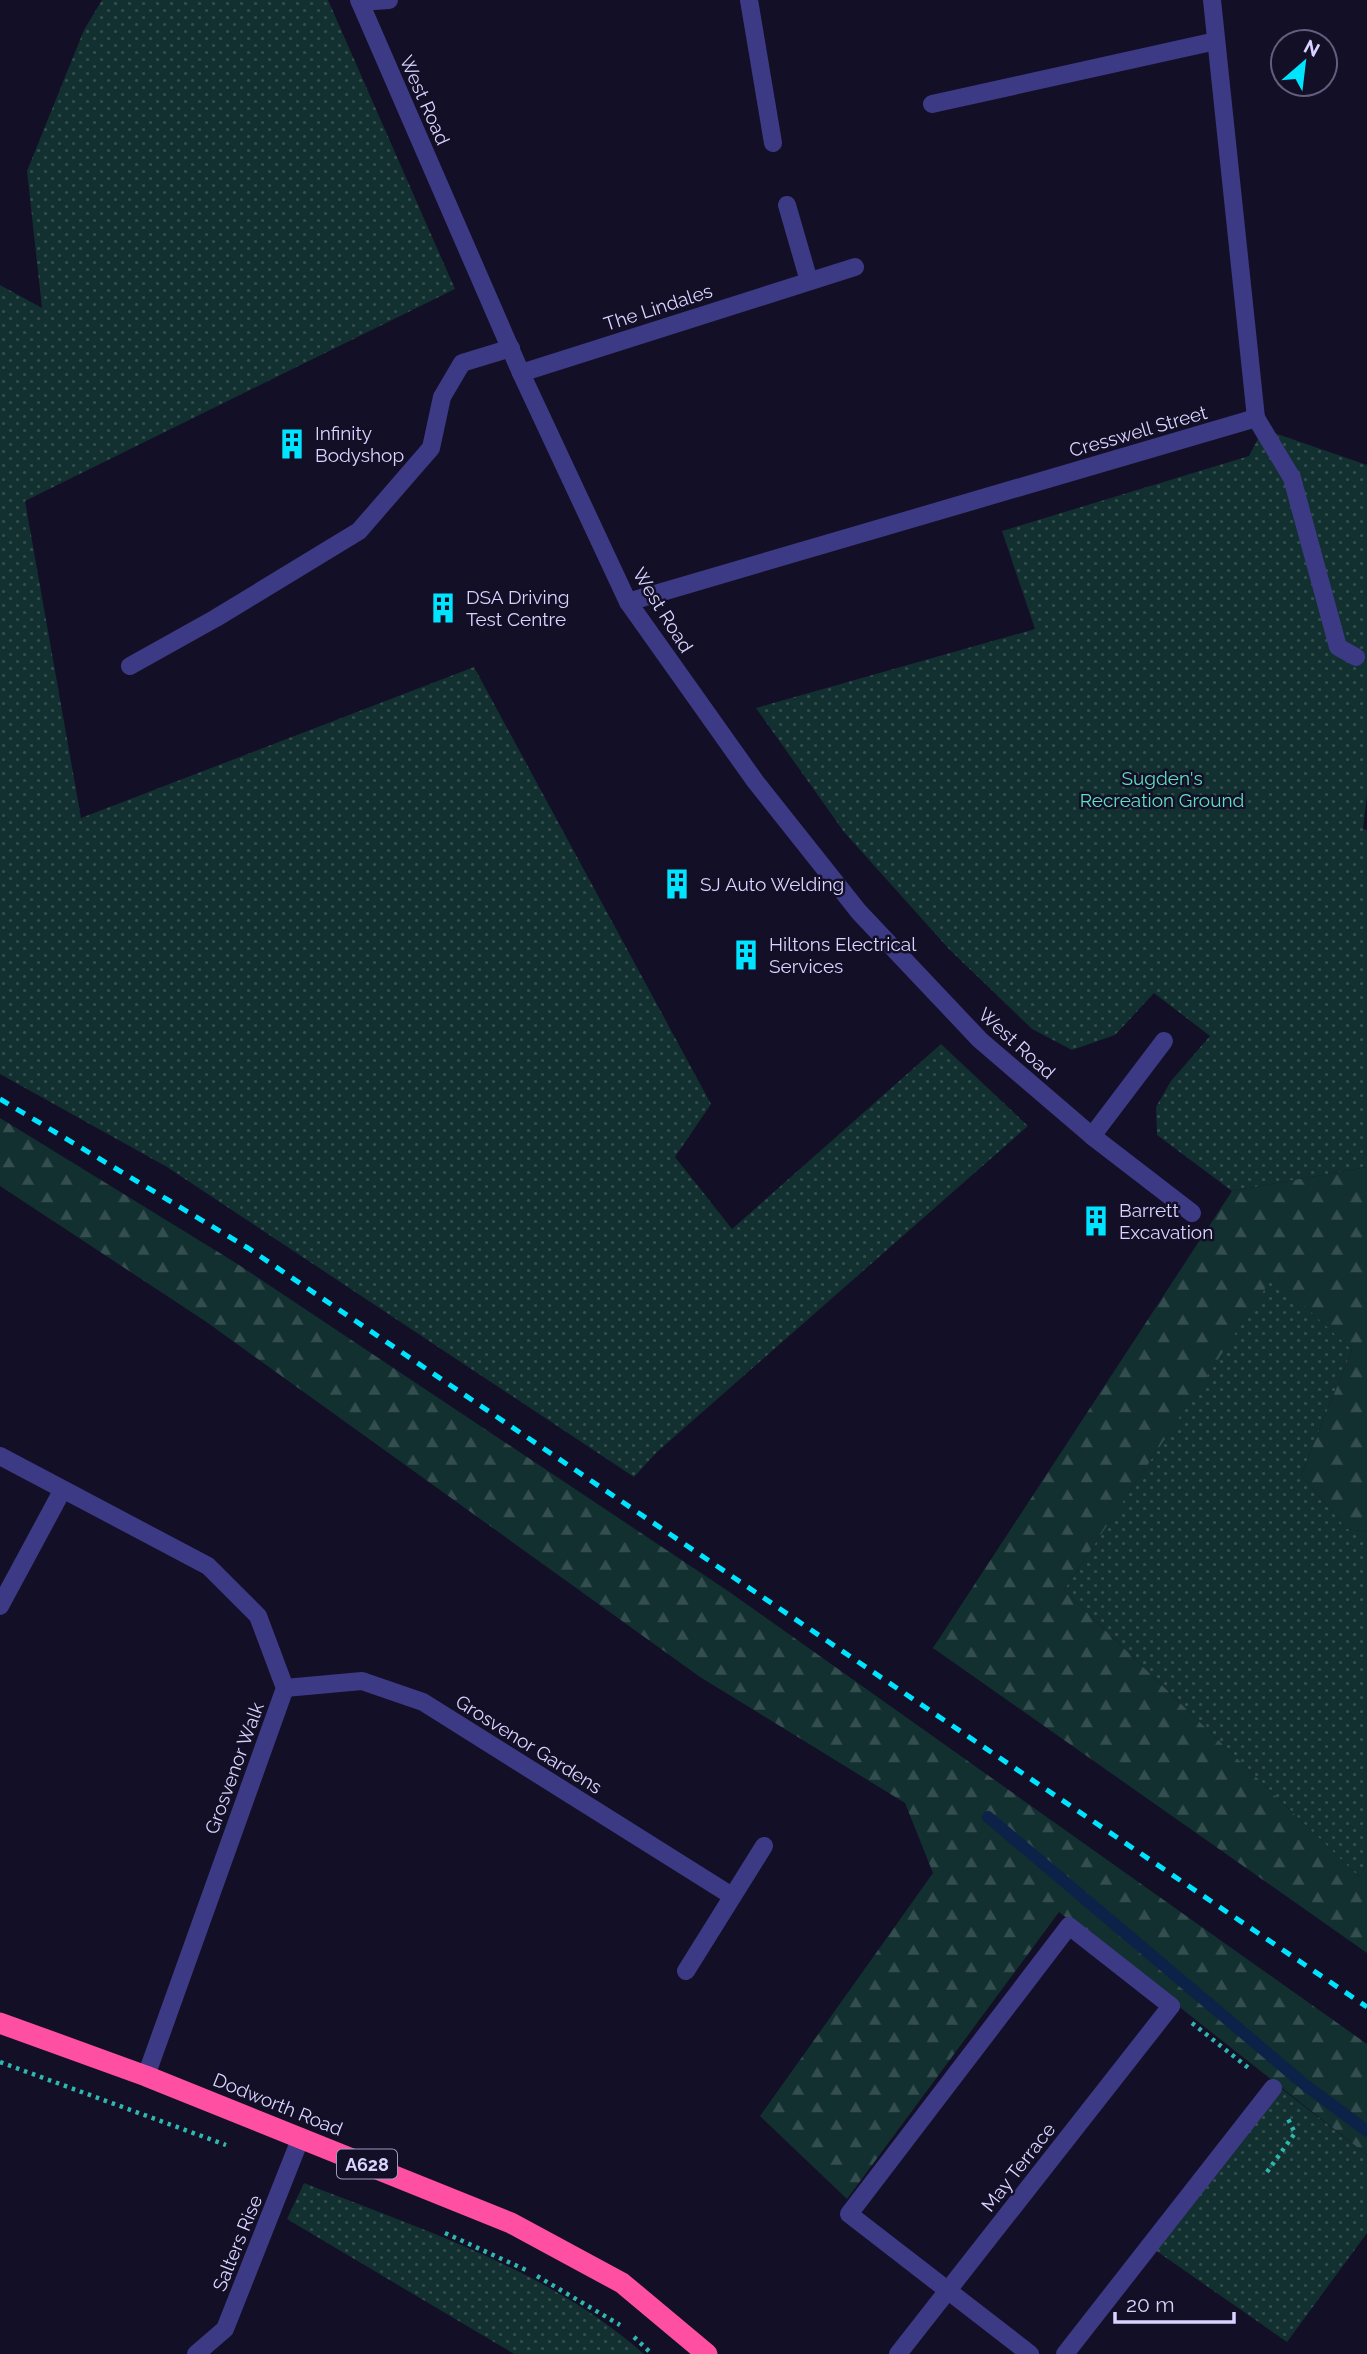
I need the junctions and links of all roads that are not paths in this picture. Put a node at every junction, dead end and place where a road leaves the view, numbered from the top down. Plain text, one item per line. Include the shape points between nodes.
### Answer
1 (389, 0) edge
2 (749, 0) edge
3 (1212, 0) edge
4 (360, 1) edge
5 (1216, 41) junction
6 (932, 104) dead end
7 (773, 143) dead end
8 (787, 205) dead end
9 (855, 267) dead end
10 (809, 281) junction
11 (511, 348) junction
12 (521, 373) junction
13 (1256, 418) junction
14 (628, 602) junction
15 (1356, 657) dead end
16 (130, 666) dead end
17 (1164, 1041) dead end
18 (1092, 1136) junction
19 (1192, 1213) dead end
20 (0, 1456) edge
21 (62, 1491) junction
22 (0, 1606) edge
23 (285, 1688) junction
24 (764, 1846) dead end
25 (732, 1896) junction
26 (686, 1971) dead end
27 (0, 2023) edge
28 (146, 2076) junction
29 (1273, 2088) dead end
30 (301, 2137) junction
31 (947, 2291) junction
32 (196, 2354) edge
33 (707, 2354) edge
34 (898, 2354) edge
35 (1030, 2354) edge
36 (1065, 2354) edge

1 - 4 street
2 - 7 street
3 - 5 street
4 - 11 street, West Road
5 - 6 street
5 - 13 street
8 - 10 street
9 - 10 street, The Lindales
10 - 12 street, The Lindales
11 - 12 street, West Road
11 - 16 street via 462,363 442,397 431,448 359,531
12 - 14 street, West Road
13 - 14 street, Cresswell Street
13 - 15 street via 1292,478 1338,647
14 - 18 street, West Road via 755,781 859,912 980,1040
17 - 18 street
18 - 19 street, West Road
20 - 21 street, Grosvenor Walk
21 - 22 street
21 - 23 street, Grosvenor Walk via 208,1566 257,1616
23 - 25 street, Grosvenor Gardens via 362,1681 423,1702
23 - 28 street, Grosvenor Walk
24 - 25 street
25 - 26 street
27 - 28 highway, Dodworth Road / A628
28 - 30 highway, Dodworth Road / A628
29 - 36 street
30 - 32 street, Salters Rise via 225,2329
30 - 33 highway, Dodworth Road / A628 via 511,2223 622,2283
31 - 31 street, May Terrace via 1171,2006 1069,1926 849,2214
31 - 34 street, May Terrace
31 - 35 street

